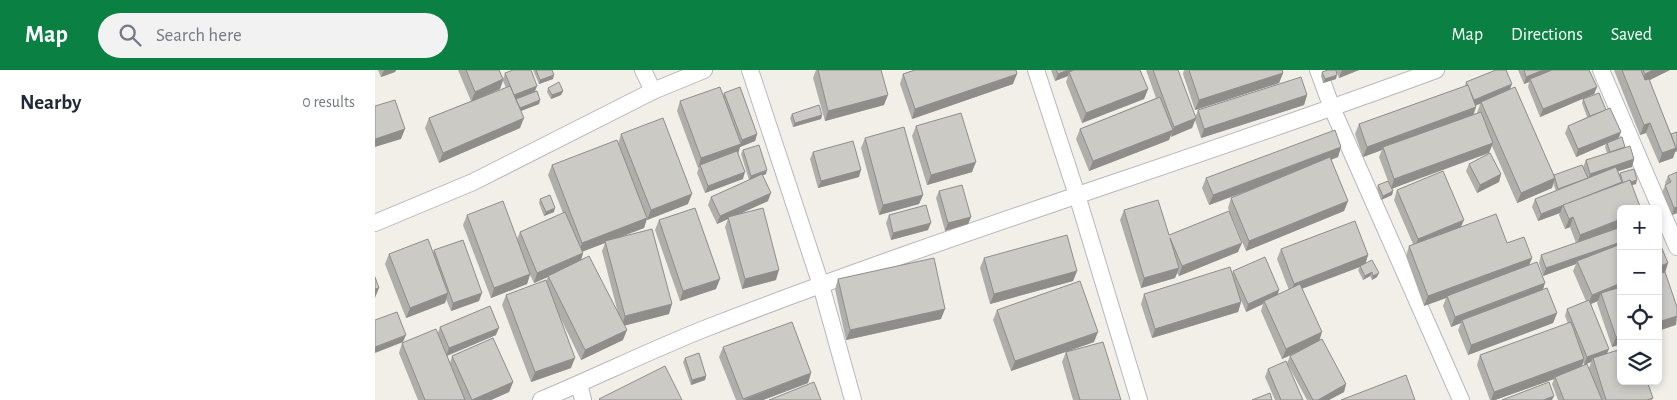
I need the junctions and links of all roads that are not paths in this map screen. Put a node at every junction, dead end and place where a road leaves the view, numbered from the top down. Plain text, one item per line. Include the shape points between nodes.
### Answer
1 (643, 70) edge
2 (704, 70) edge
3 (750, 70) edge
4 (1036, 70) edge
5 (1318, 70) edge
6 (1436, 70) edge
7 (1601, 70) edge
8 (653, 91) junction
9 (1332, 108) junction
10 (1077, 195) junction
11 (375, 223) edge
12 (1677, 247) edge
13 (821, 285) junction
14 (581, 392) edge
15 (541, 400) edge
16 (853, 400) edge
17 (1139, 400) edge
18 (1461, 400) edge

1 - 8 street
2 - 8 street
3 - 13 street
4 - 10 street
5 - 9 street
6 - 9 street
7 - 12 street
8 - 11 street via 473,182
9 - 10 street
9 - 18 street
10 - 13 street
10 - 17 street
13 - 14 street via 702,330
13 - 16 street
14 - 15 street

